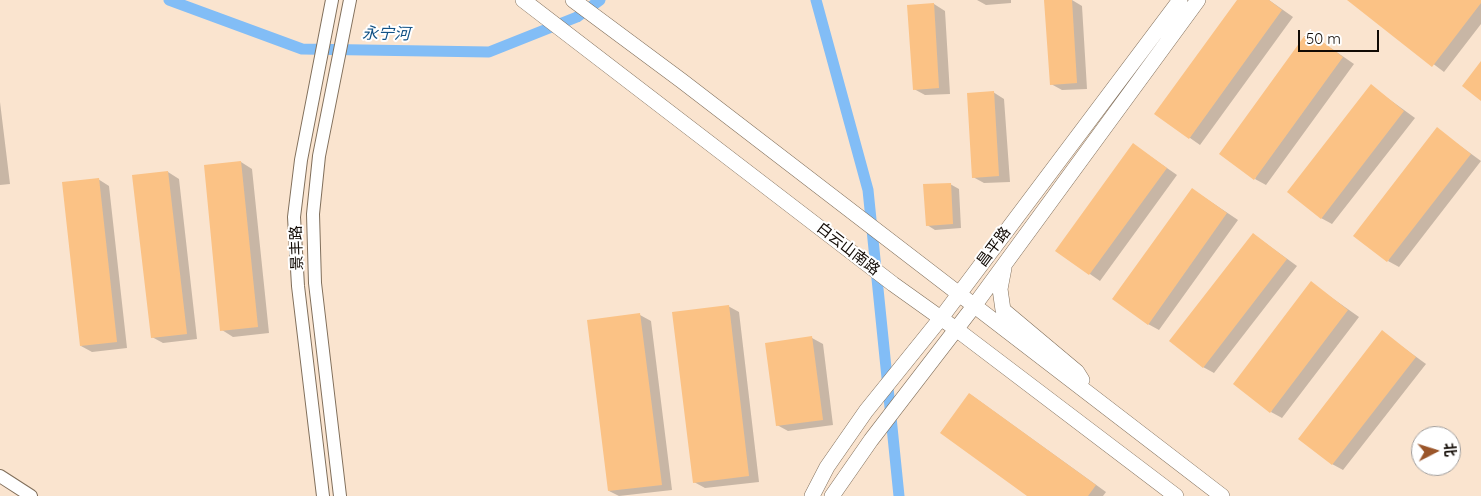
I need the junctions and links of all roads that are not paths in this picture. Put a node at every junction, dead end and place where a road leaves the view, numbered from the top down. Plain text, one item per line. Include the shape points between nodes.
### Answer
1 (332, 0) edge
2 (350, 0) edge
3 (573, 0) edge
4 (1180, 0) edge
5 (1198, 0) edge
6 (526, 2) edge
7 (1005, 264) junction
8 (959, 294) junction
9 (974, 306) junction
10 (941, 318) junction
11 (956, 329) junction
12 (1094, 398) junction
13 (0, 476) edge
14 (31, 496) edge
15 (323, 496) edge
16 (340, 496) edge
17 (812, 496) edge
18 (832, 496) edge
19 (1176, 496) edge
20 (1222, 496) edge

1 - 15 street, 景丰路 via 312,94 294,217 298,286
2 - 16 street, 景丰路 via 319,156 312,214 315,283
3 - 8 main road
4 - 8 main road, 昌平路
5 - 7 main road, 昌平路
6 - 10 main road, 白云山南路
7 - 9 main road, 昌平路
7 - 12 main road via 1000,289 1003,310 1077,372
8 - 9 main road
8 - 10 main road, 昌平路
9 - 11 main road, 昌平路
9 - 12 main road
10 - 11 main road, 白云山南路
10 - 17 main road, 昌平路 via 866,411 827,467
11 - 18 main road, 昌平路
11 - 19 main road, 白云山南路
12 - 20 main road
13 - 14 street

